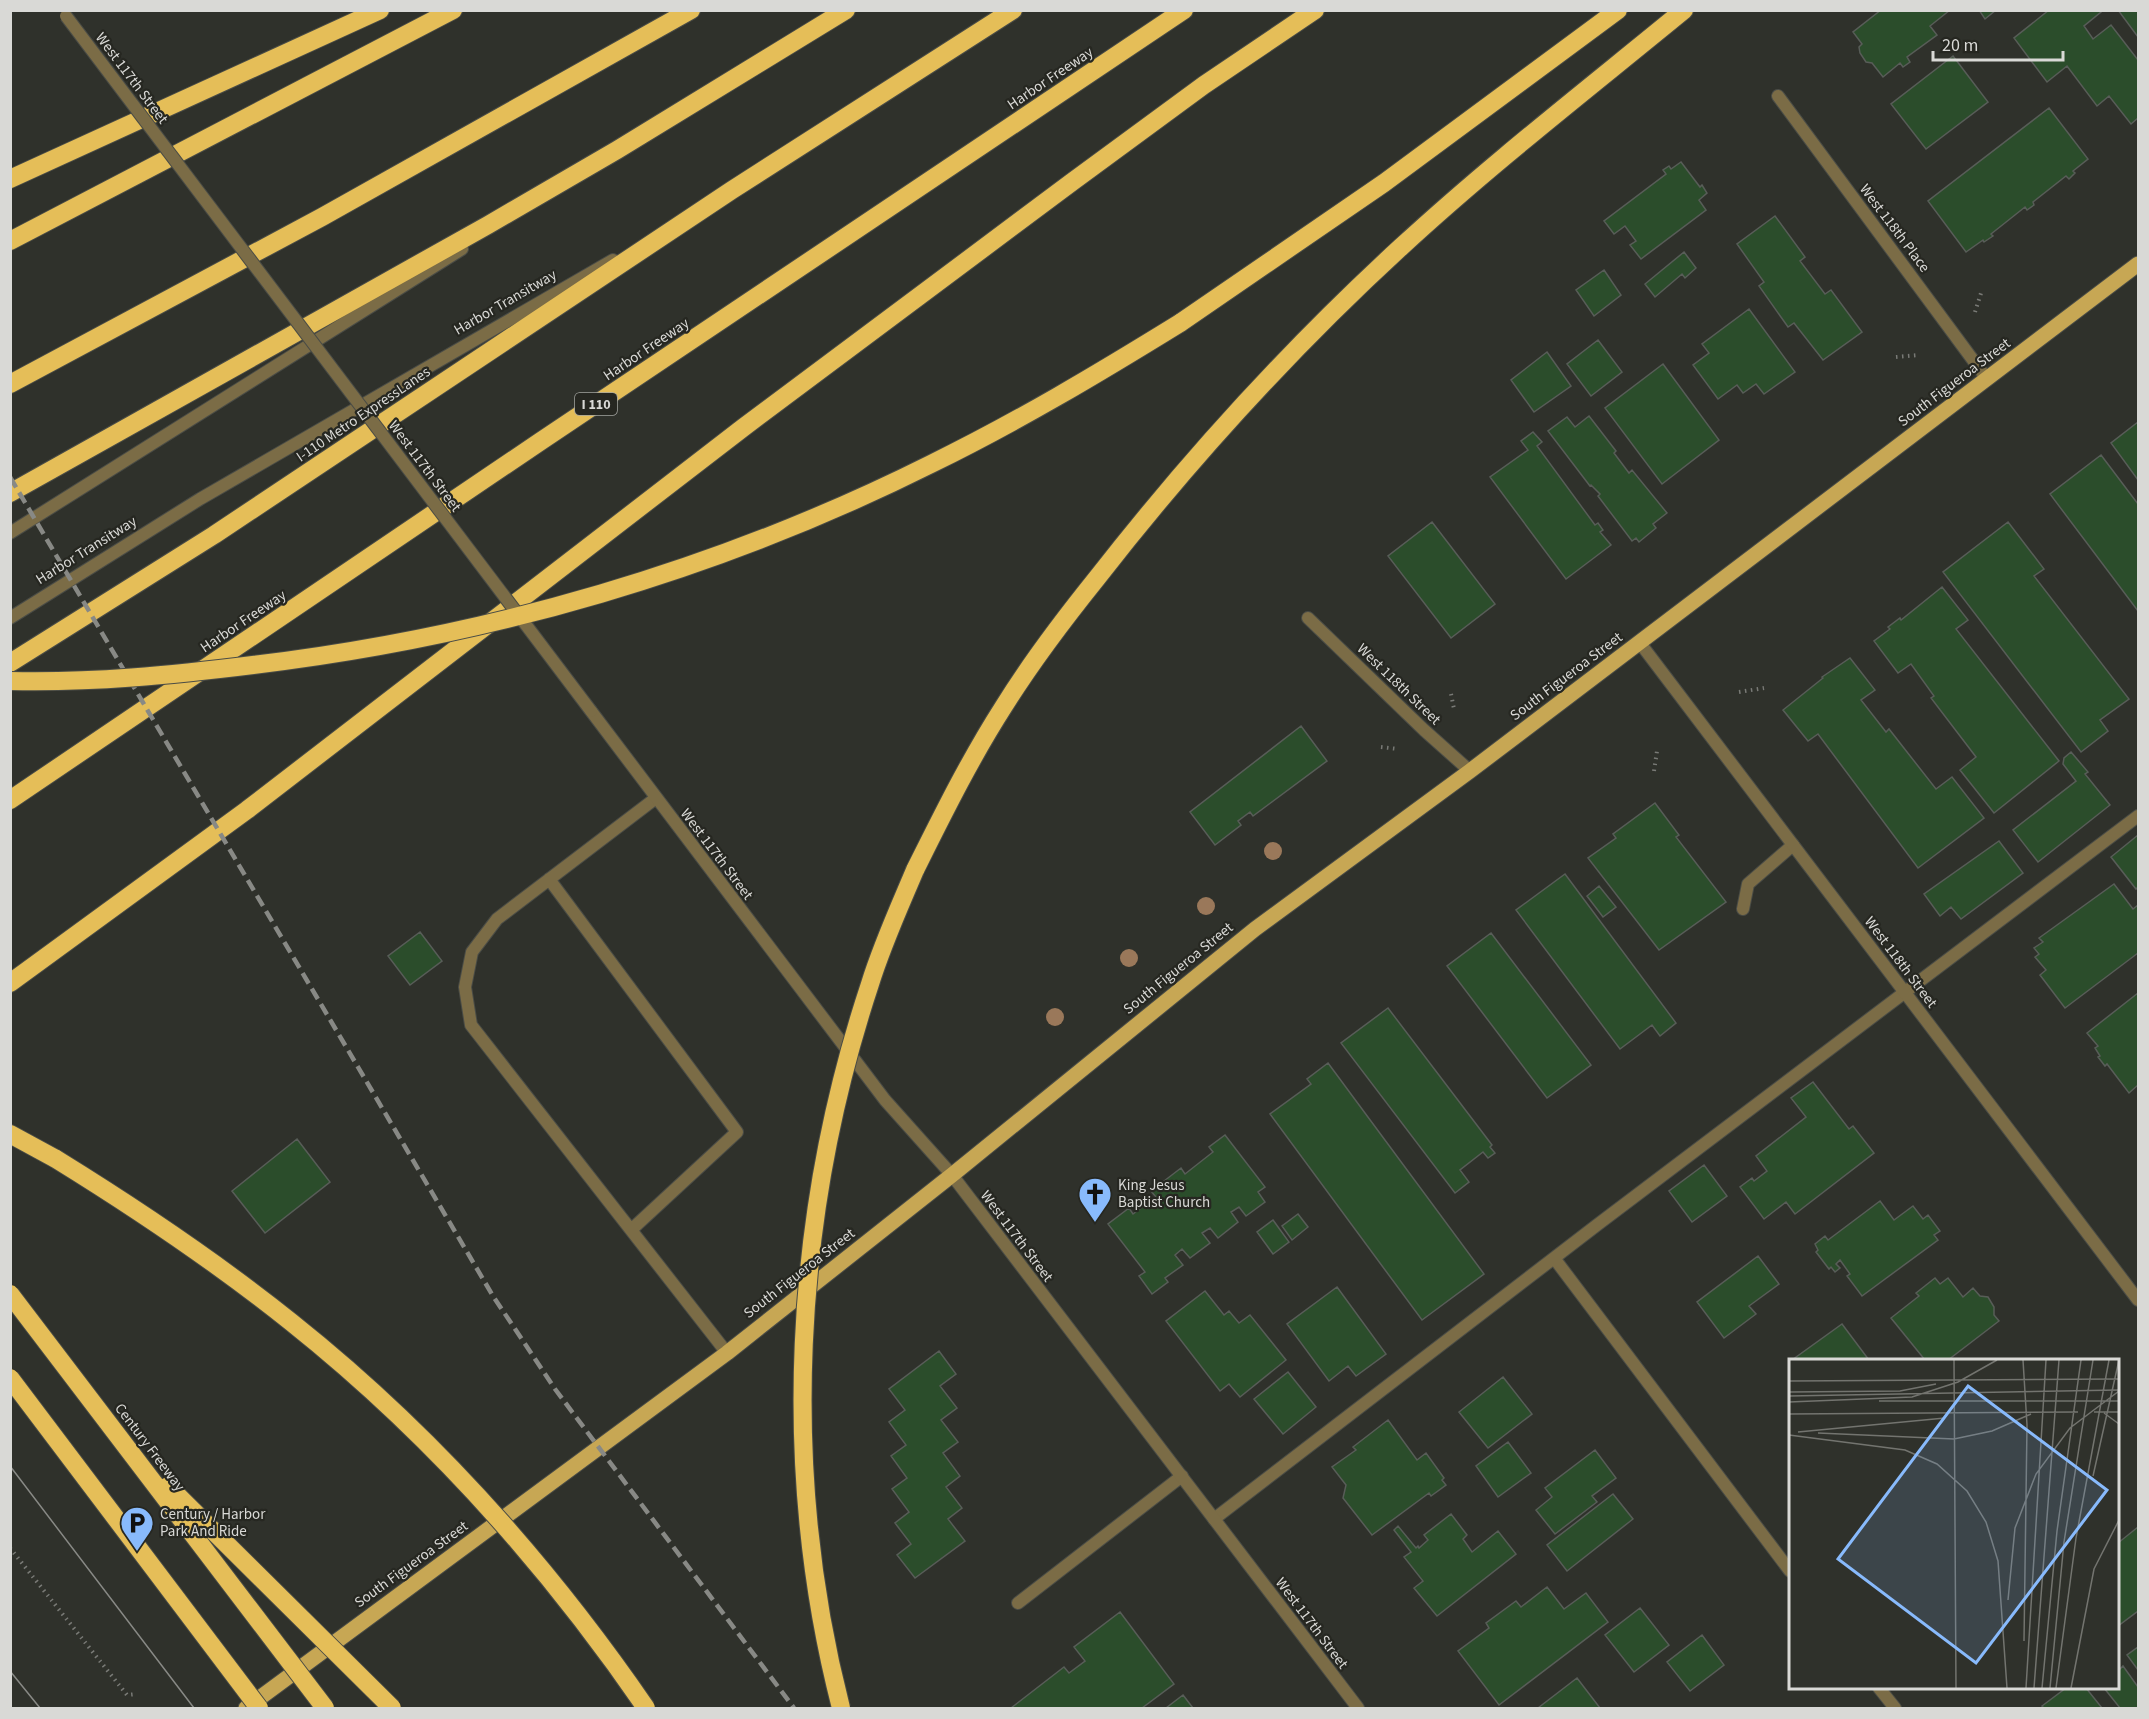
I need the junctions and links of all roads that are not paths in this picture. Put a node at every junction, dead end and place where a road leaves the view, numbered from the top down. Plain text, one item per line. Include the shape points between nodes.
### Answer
1 (380, 10) edge
2 (453, 10) edge
3 (691, 10) edge
4 (846, 10) edge
5 (1013, 10) edge
6 (1184, 10) edge
7 (1315, 10) edge
8 (1618, 10) edge
9 (1684, 10) edge
10 (64, 13) edge
11 (1778, 96) dead end
12 (617, 150) junction
13 (10, 179) edge
14 (732, 190) junction
15 (10, 241) edge
16 (2139, 264) edge
17 (1987, 379) junction
18 (10, 384) edge
19 (10, 493) edge
20 (10, 533) edge
21 (10, 618) edge
22 (1308, 618) dead end
23 (1640, 643) junction
24 (10, 663) edge
25 (10, 681) edge
26 (1470, 771) junction
27 (656, 798) junction
28 (10, 800) edge
29 (2139, 816) edge
30 (1793, 845) junction
31 (549, 879) junction
32 (1743, 909) dead end
33 (10, 983) edge
34 (1905, 993) junction
35 (10, 1134) edge
36 (952, 1175) junction
37 (631, 1230) junction
38 (1554, 1258) junction
39 (10, 1294) edge
40 (2139, 1300) edge
41 (727, 1353) junction
42 (10, 1378) edge
43 (123, 1440) junction
44 (1182, 1476) junction
45 (1214, 1519) junction
46 (1789, 1568) edge
47 (1018, 1603) dead end
48 (1880, 1689) edge
49 (246, 1708) edge
50 (259, 1708) edge
51 (325, 1708) edge
52 (392, 1708) edge
53 (646, 1708) edge
54 (841, 1708) edge
55 (1358, 1708) edge
56 (1894, 1708) edge

1 - 13 highway
2 - 15 highway
3 - 18 highway via 322,217
4 - 12 highway
5 - 14 highway, Harbor Transitway
6 - 28 highway, Harbor Freeway / I 110
7 - 33 highway via 1062,189 247,810
8 - 25 highway, bridge via 1384,183 1180,323 1016,420 861,497 670,572 443,634 201,672
9 - 54 highway, bridge via 1401,246 1318,326 1211,440 1118,550 1025,674 967,767 915,870 870,984 836,1106 806,1305 803,1405 807,1500 818,1599
10 - 27 street, West 117th Street, bridge
11 - 17 street, West 118th Place
12 - 19 highway
12 - 20 street
14 - 21 street, Harbor Transitway via 200,500
14 - 24 highway, I-110 Metro ExpressLanes via 214,535
16 - 17 main road, South Figueroa Street
17 - 23 main road, South Figueroa Street
22 - 26 street, West 118th Street
23 - 26 main road, South Figueroa Street
23 - 30 street, West 118th Street
26 - 36 main road, South Figueroa Street via 1255,929
27 - 31 street
27 - 36 street, West 117th Street via 885,1100
29 - 34 street
30 - 32 street via 1748,884
30 - 34 street, West 118th Street
31 - 37 street via 497,919 472,952 465,987 471,1026
31 - 37 street via 737,1132
34 - 38 street
34 - 40 street, West 118th Street
35 - 53 highway, bridge via 135,1208 292,1322 363,1383 501,1521 562,1594
36 - 41 main road, South Figueroa Street
36 - 44 street, West 117th Street
37 - 41 street
38 - 45 street
38 - 46 street
39 - 43 highway, Century Freeway, bridge
41 - 49 main road, South Figueroa Street
42 - 50 highway, bridge
43 - 51 highway, Century Freeway, bridge
43 - 52 highway, bridge
44 - 45 street, West 117th Street
44 - 47 street
45 - 55 street, West 117th Street
48 - 56 street

